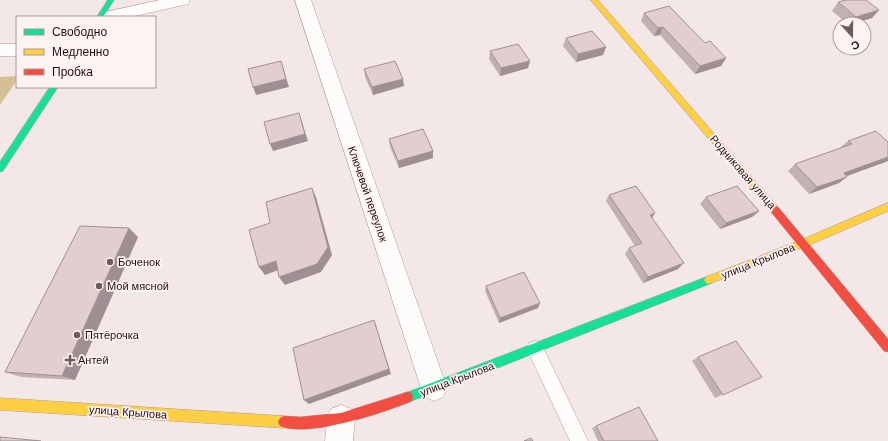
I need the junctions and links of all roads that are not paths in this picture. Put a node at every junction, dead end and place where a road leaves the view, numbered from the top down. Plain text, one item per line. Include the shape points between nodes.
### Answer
1 (111, 0) edge
2 (182, 0) edge
3 (303, 0) edge
4 (594, 0) edge
5 (101, 16) edge
6 (111, 16) edge
7 (0, 50) edge
8 (16, 50) edge
9 (53, 88) edge
10 (0, 169) edge
11 (888, 207) edge
12 (804, 243) junction
13 (888, 347) edge
14 (535, 349) junction
15 (434, 388) junction
16 (0, 404) edge
17 (340, 430) edge
18 (579, 441) edge

1 - 5 street
2 - 6 street
3 - 15 street, Ключевой переулок
4 - 12 street, Родниковая улица
7 - 8 street
9 - 10 street
11 - 12 street, улица Крылова
12 - 13 street, Родниковая улица
12 - 14 street, улица Крылова
14 - 15 street, улица Крылова
14 - 18 lane
15 - 17 street, улица Крылова
16 - 17 street, улица Крылова via 300,423

